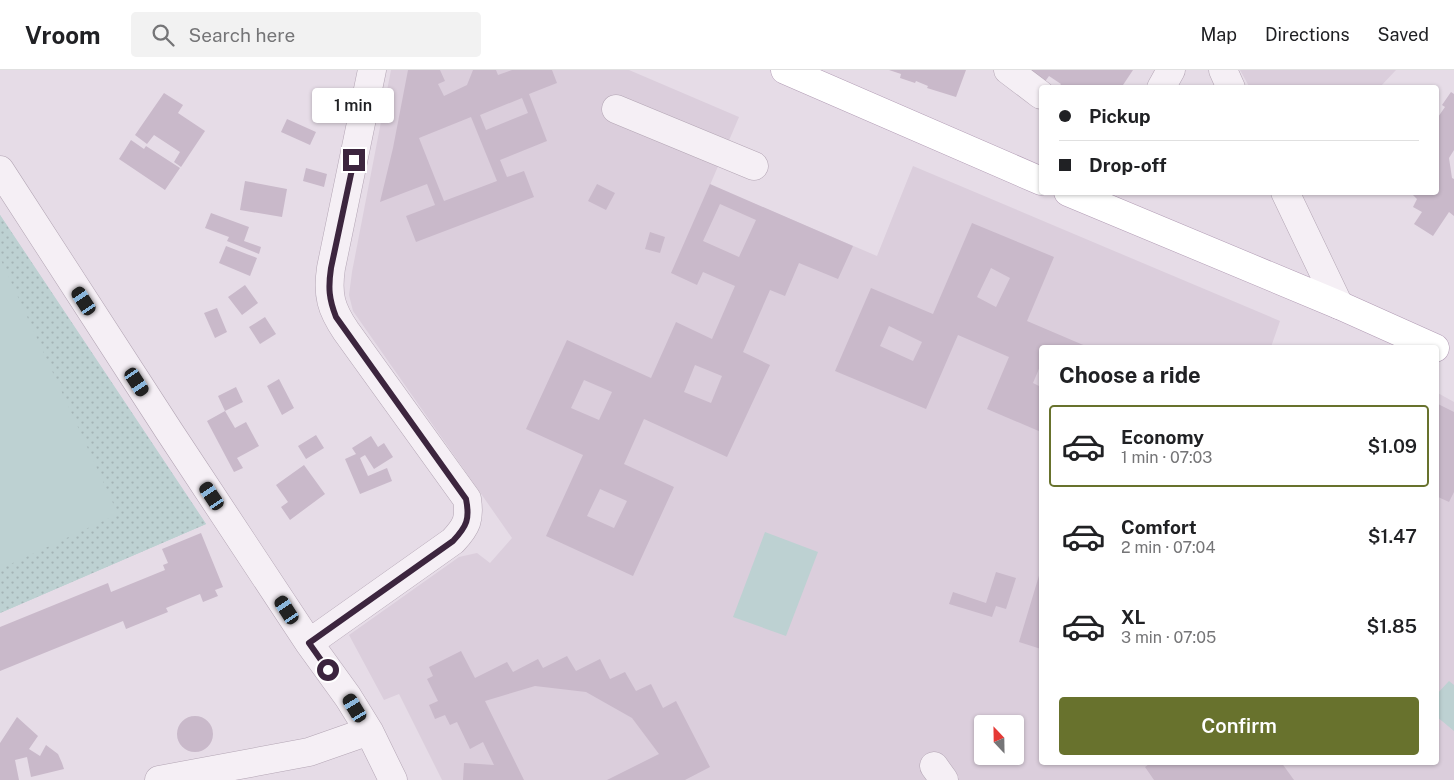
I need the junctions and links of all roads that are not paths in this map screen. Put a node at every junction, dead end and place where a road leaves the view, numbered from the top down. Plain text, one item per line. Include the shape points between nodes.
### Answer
1 (372, 70) edge
2 (785, 70) edge
3 (1008, 70) edge
4 (1172, 70) edge
5 (1223, 70) edge
6 (1163, 85) edge
7 (1230, 85) edge
8 (1039, 93) edge
9 (616, 109) dead end
10 (754, 166) dead end
11 (0, 170) edge
12 (1039, 180) edge
13 (1081, 195) edge
14 (1286, 195) edge
15 (1099, 199) edge
16 (1340, 305) junction
17 (1429, 345) edge
18 (1439, 349) edge
19 (1454, 356) edge
20 (309, 643) junction
21 (369, 731) junction
22 (159, 780) edge
23 (393, 780) edge

1 - 20 street via 331,268 331,302 336,317 466,499 469,514 464,530 453,541
2 - 12 main road
3 - 8 street
4 - 6 street
5 - 7 street
9 - 10 street
11 - 20 street
13 - 15 main road
14 - 16 street
15 - 16 main road
16 - 17 main road
18 - 19 main road
20 - 21 street
21 - 22 street via 309,752
21 - 23 street

